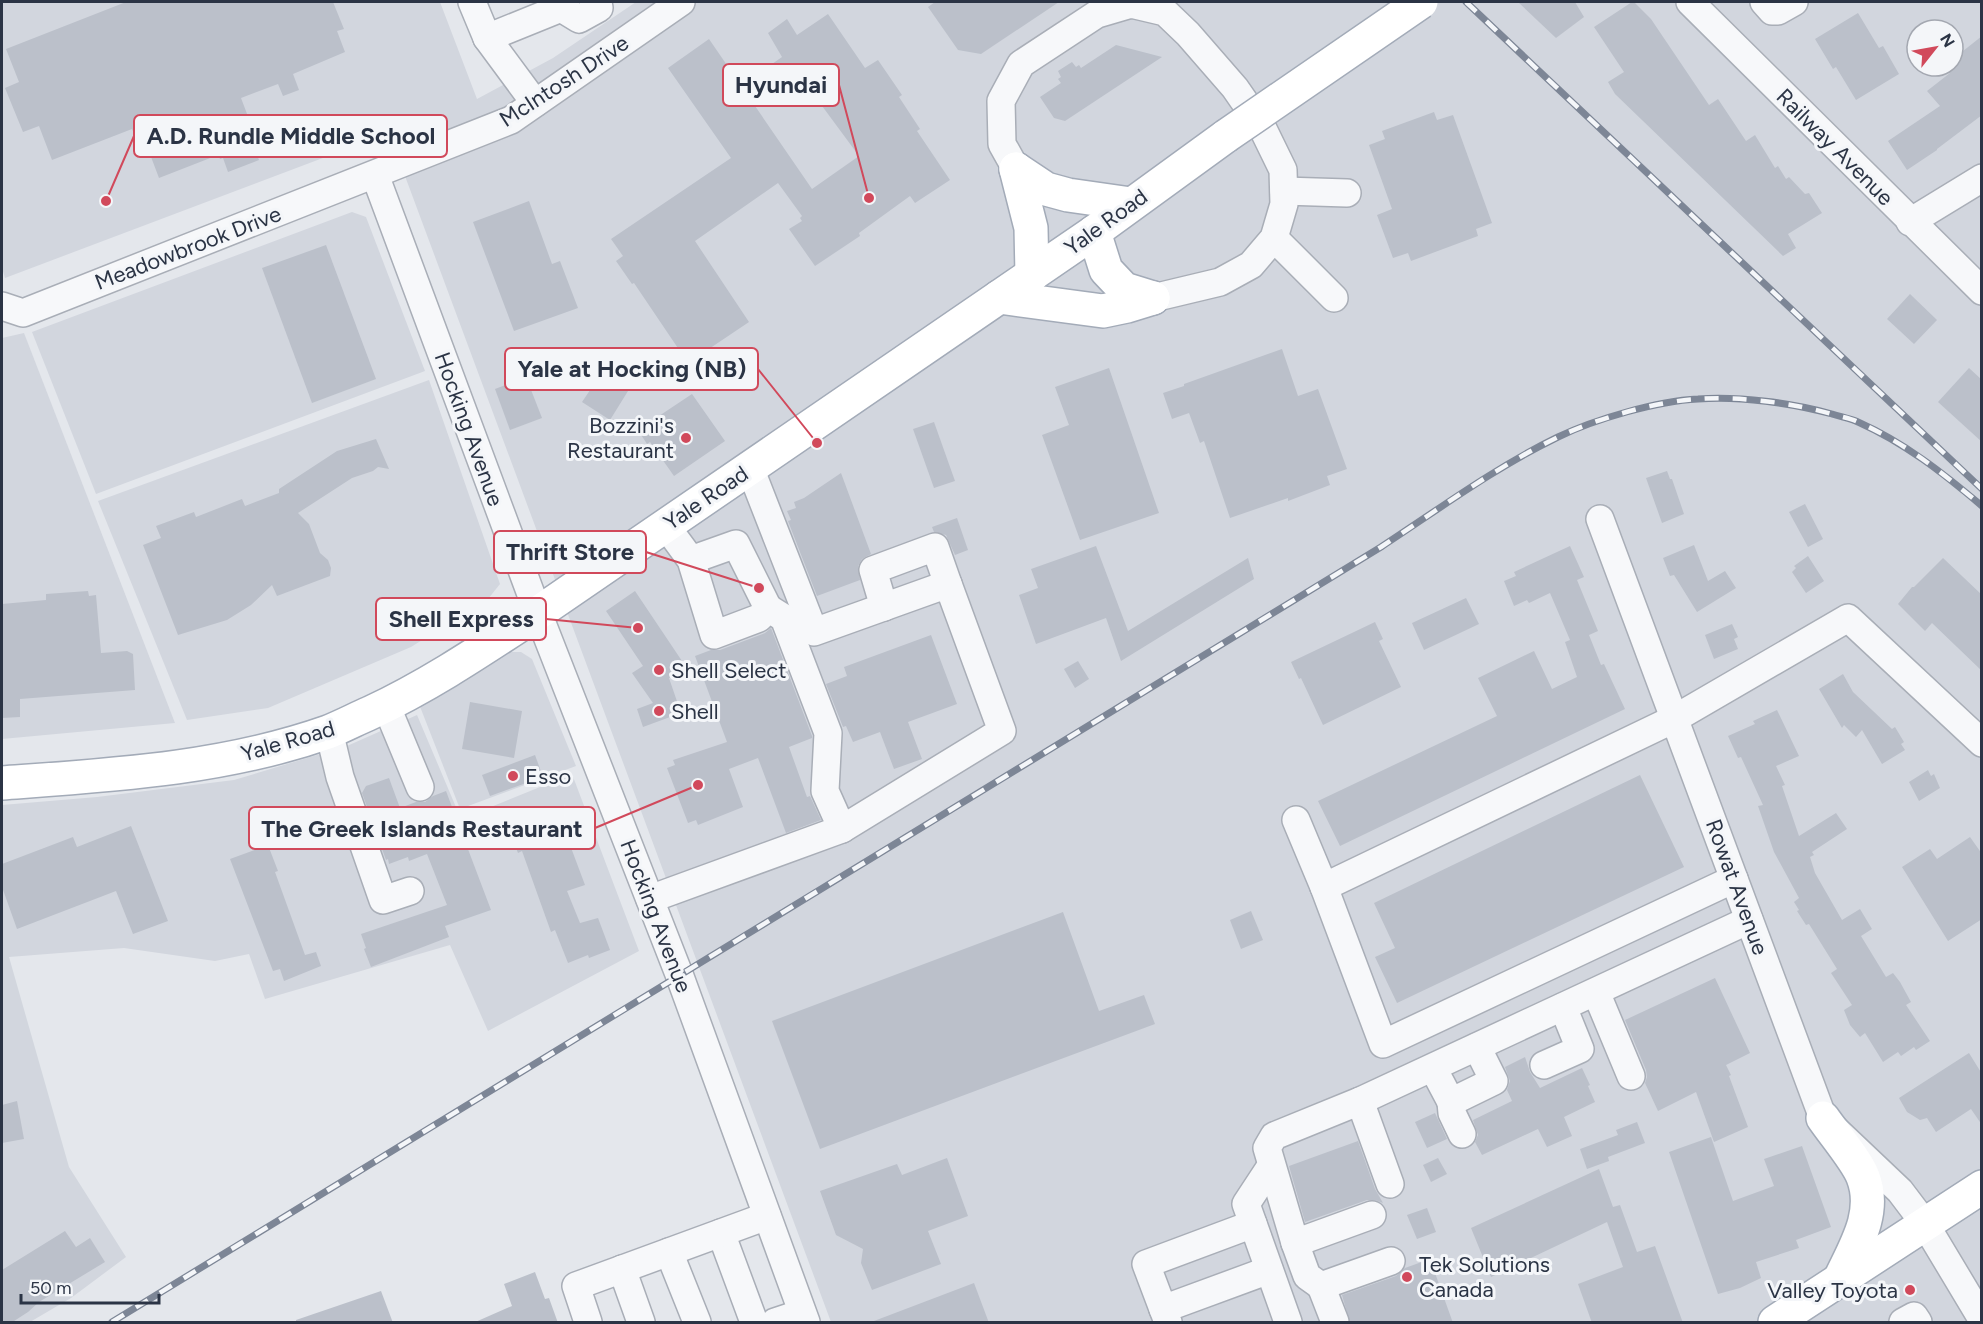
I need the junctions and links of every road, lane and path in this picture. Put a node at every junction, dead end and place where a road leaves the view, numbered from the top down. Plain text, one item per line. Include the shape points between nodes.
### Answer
1 (472, 2) edge
2 (598, 2) edge
3 (681, 2) edge
4 (1421, 2) edge
5 (1690, 2) edge
6 (1764, 2) edge
7 (1794, 2) edge
8 (560, 5) edge
9 (487, 38) junction
10 (535, 103) junction
11 (1016, 169) junction
12 (375, 175) junction
13 (1982, 178) edge
14 (1284, 191) junction
15 (1347, 193) dead end
16 (1131, 204) junction
17 (1910, 222) junction
18 (1094, 232) junction
19 (1274, 238) junction
20 (1032, 275) junction
21 (1982, 291) edge
22 (999, 297) junction
23 (1153, 298) junction
24 (1334, 298) dead end
25 (2, 306) edge
26 (750, 468) junction
27 (1600, 519) dead end
28 (666, 526) junction
29 (691, 560) junction
30 (948, 584) junction
31 (884, 607) junction
32 (768, 608) junction
33 (538, 613) junction
34 (386, 705) junction
35 (1674, 719) junction
36 (329, 731) junction
37 (1982, 743) edge
38 (2, 783) edge
39 (420, 787) dead end
40 (1296, 820) dead end
41 (842, 829) junction
42 (1734, 879) junction
43 (1324, 887) junction
44 (410, 891) dead end
45 (650, 899) junction
46 (1749, 920) junction
47 (1596, 992) junction
48 (1563, 1007) junction
49 (1477, 1047) junction
50 (1544, 1065) dead end
51 (1433, 1068) junction
52 (1631, 1076) dead end
53 (1360, 1101) junction
54 (1451, 1102) junction
55 (1824, 1118) junction
56 (1462, 1134) dead end
57 (1271, 1166) junction
58 (1390, 1184) dead end
59 (1982, 1187) edge
60 (1372, 1215) dead end
61 (767, 1216) junction
62 (1253, 1224) junction
63 (1925, 1224) junction
64 (721, 1233) junction
65 (1295, 1243) junction
66 (669, 1252) junction
67 (1391, 1261) dead end
68 (622, 1269) junction
69 (1269, 1270) junction
70 (1840, 1279) junction
71 (1320, 1286) junction
72 (1165, 1316) edge
73 (804, 1318) edge
74 (1982, 1319) edge
75 (588, 1323) edge
76 (641, 1323) edge
77 (698, 1323) edge
78 (754, 1323) edge
79 (775, 1323) edge
80 (1288, 1323) edge
81 (1335, 1323) edge
82 (1775, 1323) edge
83 (1903, 1323) edge
84 (1918, 1323) edge

1 - 9 street
2 - 8 street via 599,8 579,19
3 - 10 street, McIntosh Drive
4 - 16 main road, Yale Road, bridge
5 - 17 street, Railway Avenue
6 - 7 street via 1772,11 1778,11
8 - 9 street
9 - 10 street
10 - 12 street, McIntosh Drive via 511,120
11 - 14 street via 1002,144 1001,101 1021,64 1097,14 1131,4 1165,12 1235,88 1262,128 1283,170
11 - 16 main road via 1046,189
11 - 20 main road via 1031,228
12 - 25 street, Meadowbrook Drive via 23,312
12 - 33 street, Hocking Avenue
13 - 17 street
14 - 15 street
14 - 19 street
16 - 18 main road, Yale Road
17 - 21 street, Railway Avenue
18 - 20 main road, Yale Road
18 - 23 main road via 1106,270 1124,290
19 - 23 street via 1251,265 1220,282
19 - 24 street
20 - 22 main road, Yale Road
22 - 23 main road via 1103,311
22 - 26 main road, Yale Road
26 - 28 main road, Yale Road
26 - 31 street via 814,632
27 - 35 street, Rowat Avenue
28 - 29 street
28 - 33 main road, Yale Road
29 - 32 street via 736,544
29 - 32 street via 714,635 759,618
30 - 31 street
30 - 31 street via 935,547 873,570
30 - 41 street via 1002,731
32 - 41 street via 784,618 828,733 825,791
33 - 34 main road, Yale Road via 452,670
33 - 45 street, Hocking Avenue
34 - 36 main road, Yale Road
34 - 39 street
35 - 37 street via 1848,618
35 - 42 street, Rowat Avenue
35 - 43 street
36 - 38 main road, Yale Road via 241,756 186,766
36 - 44 street via 339,777 383,900
40 - 43 street
41 - 45 street
42 - 43 street via 1383,1044
42 - 46 street, Rowat Avenue
45 - 61 street, Hocking Avenue
46 - 47 street
46 - 55 street, Rowat Avenue
47 - 48 street
47 - 52 street
48 - 49 street
48 - 50 street via 1580,1049
49 - 51 street
49 - 54 street via 1494,1082
51 - 53 street
51 - 54 street
53 - 57 street via 1274,1136 1267,1148
53 - 58 street
54 - 56 street
55 - 63 street, Rowat Avenue via 1889,1179
55 - 70 main road via 1862,1175 1868,1195 1868,1211 1858,1242
57 - 62 street via 1246,1204
57 - 65 street
59 - 63 main road
60 - 65 street
61 - 64 street
61 - 73 street, Hocking Avenue
62 - 69 street
62 - 72 street via 1146,1264
63 - 70 main road
63 - 74 street, Rowat Avenue
64 - 66 street
64 - 78 street
65 - 71 street via 1307,1276
66 - 68 street
66 - 77 street
67 - 71 street
68 - 75 street via 576,1286
68 - 76 street
69 - 72 street
69 - 80 street
70 - 82 main road
71 - 81 street
73 - 79 street
83 - 84 street via 1914,1316

